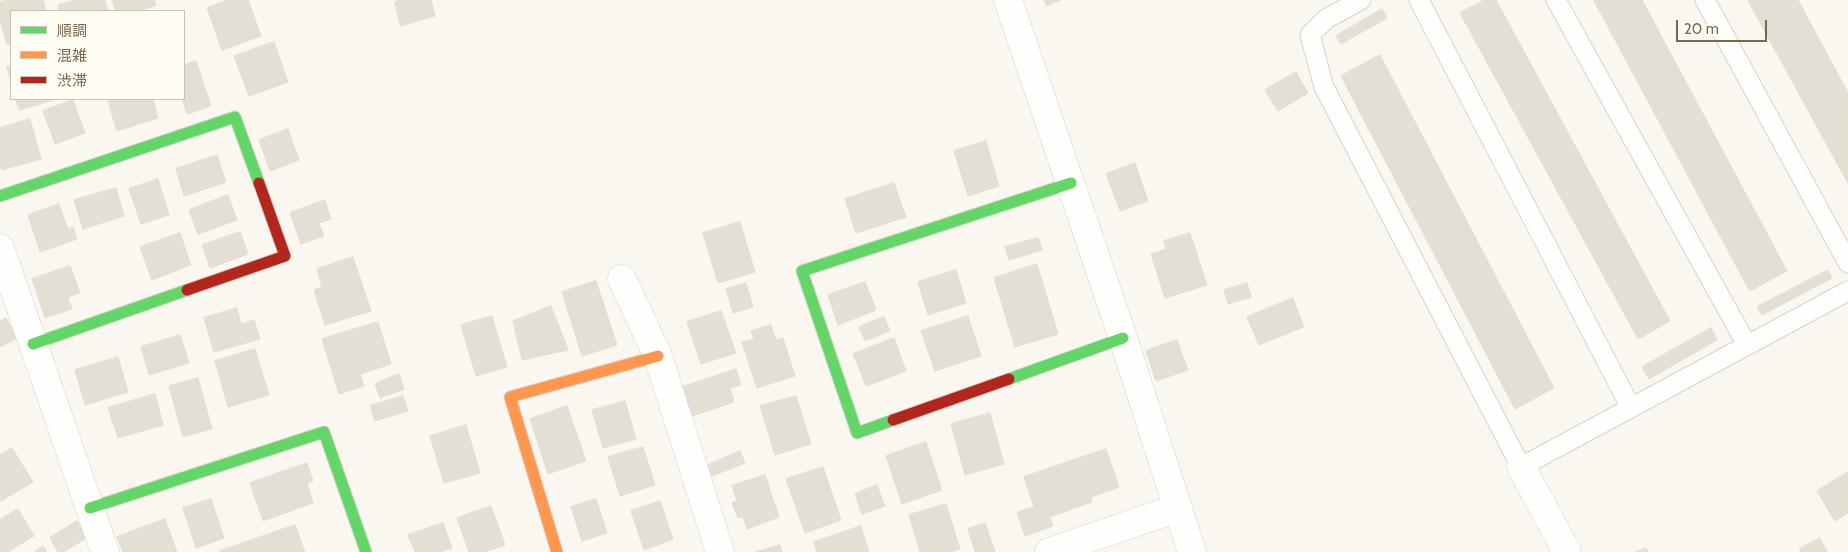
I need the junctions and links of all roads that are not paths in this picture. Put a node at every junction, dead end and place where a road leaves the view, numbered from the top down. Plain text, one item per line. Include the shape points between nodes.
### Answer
1 (1008, 0) edge
2 (1361, 0) edge
3 (1419, 0) edge
4 (1556, 0) edge
5 (1705, 0) edge
6 (1071, 183) junction
7 (0, 196) edge
8 (0, 248) edge
9 (1848, 263) edge
10 (5, 279) edge
11 (622, 279) dead end
12 (1848, 291) edge
13 (1123, 338) junction
14 (33, 344) junction
15 (1747, 345) junction
16 (658, 356) junction
17 (1631, 408) junction
18 (1520, 467) junction
19 (90, 508) junction
20 (1178, 508) junction
21 (105, 552) edge
22 (366, 552) edge
23 (557, 552) edge
24 (720, 552) edge
25 (1049, 552) edge
26 (1192, 552) edge
27 (1567, 552) edge

1 - 6 street
2 - 18 lane via 1326,19 1310,35 1324,87
3 - 17 lane
4 - 15 lane
5 - 9 lane
6 - 13 street
6 - 13 street via 802,271 857,433
7 - 14 street via 235,117 285,256
8 - 10 street
10 - 14 street
11 - 16 street
12 - 15 lane
13 - 20 street
14 - 19 street
15 - 17 lane
16 - 23 street via 510,397
16 - 24 street
17 - 18 lane
18 - 27 street
19 - 21 street
19 - 22 street via 324,432
20 - 25 street
20 - 26 street

